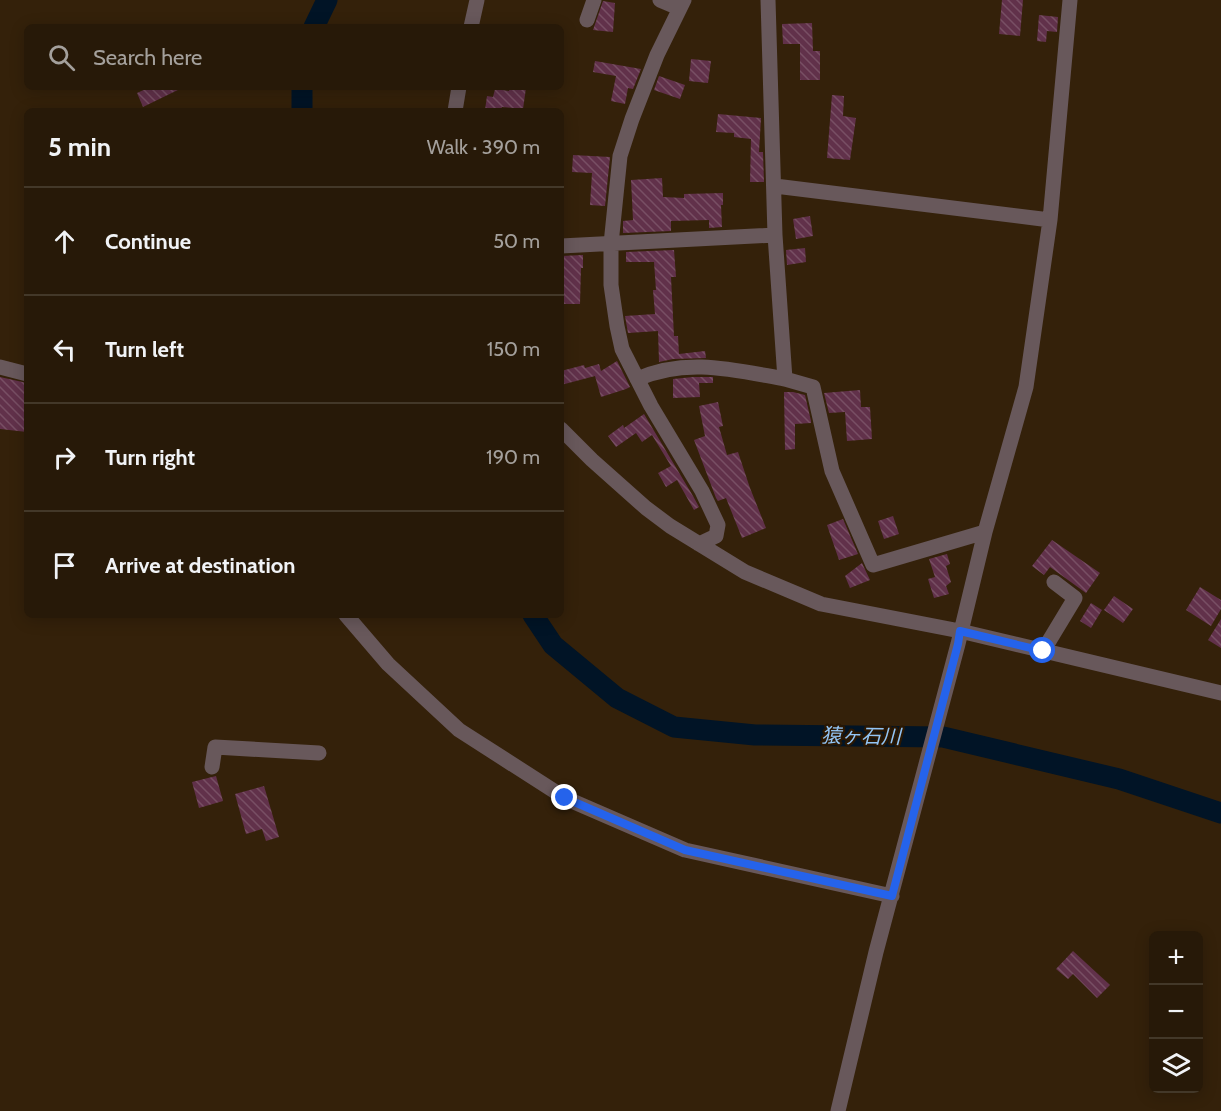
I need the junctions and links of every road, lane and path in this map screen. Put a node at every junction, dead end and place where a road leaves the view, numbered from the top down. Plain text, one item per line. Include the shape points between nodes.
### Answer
1 (477, 0) edge
2 (594, 0) edge
3 (660, 0) edge
4 (768, 0) edge
5 (1070, 0) edge
6 (682, 4) edge
7 (587, 20) dead end
8 (472, 24) edge
9 (458, 90) edge
10 (456, 108) edge
11 (775, 186) junction
12 (1050, 220) junction
13 (775, 236) junction
14 (611, 244) junction
15 (564, 246) edge
16 (0, 367) edge
17 (24, 373) edge
18 (637, 379) junction
19 (785, 379) junction
20 (564, 432) edge
21 (985, 532) junction
22 (699, 544) junction
23 (1054, 582) dead end
24 (349, 618) edge
25 (959, 637) junction
26 (1043, 651) junction
27 (1221, 693) edge
28 (319, 753) dead end
29 (212, 767) dead end
30 (892, 896) junction
31 (838, 1111) edge

1 - 8 street
2 - 7 street
3 - 6 street
4 - 11 street
5 - 12 street
6 - 14 street via 657,55 620,156
9 - 10 street
11 - 12 street
11 - 13 street
12 - 21 street via 1026,387
13 - 14 street
13 - 19 street
14 - 15 street
14 - 18 street via 617,326 622,350
16 - 17 street
18 - 19 street via 656,370 715,366
18 - 22 street via 718,525 716,536
19 - 21 street via 813,387 832,471 873,565
20 - 22 street via 646,508
21 - 25 street
22 - 25 street via 745,572 821,603
23 - 26 street via 1075,598
24 - 30 street via 388,664 459,730 565,798 685,850
25 - 26 street
25 - 30 street
26 - 27 street
28 - 29 street via 215,747
30 - 31 street

